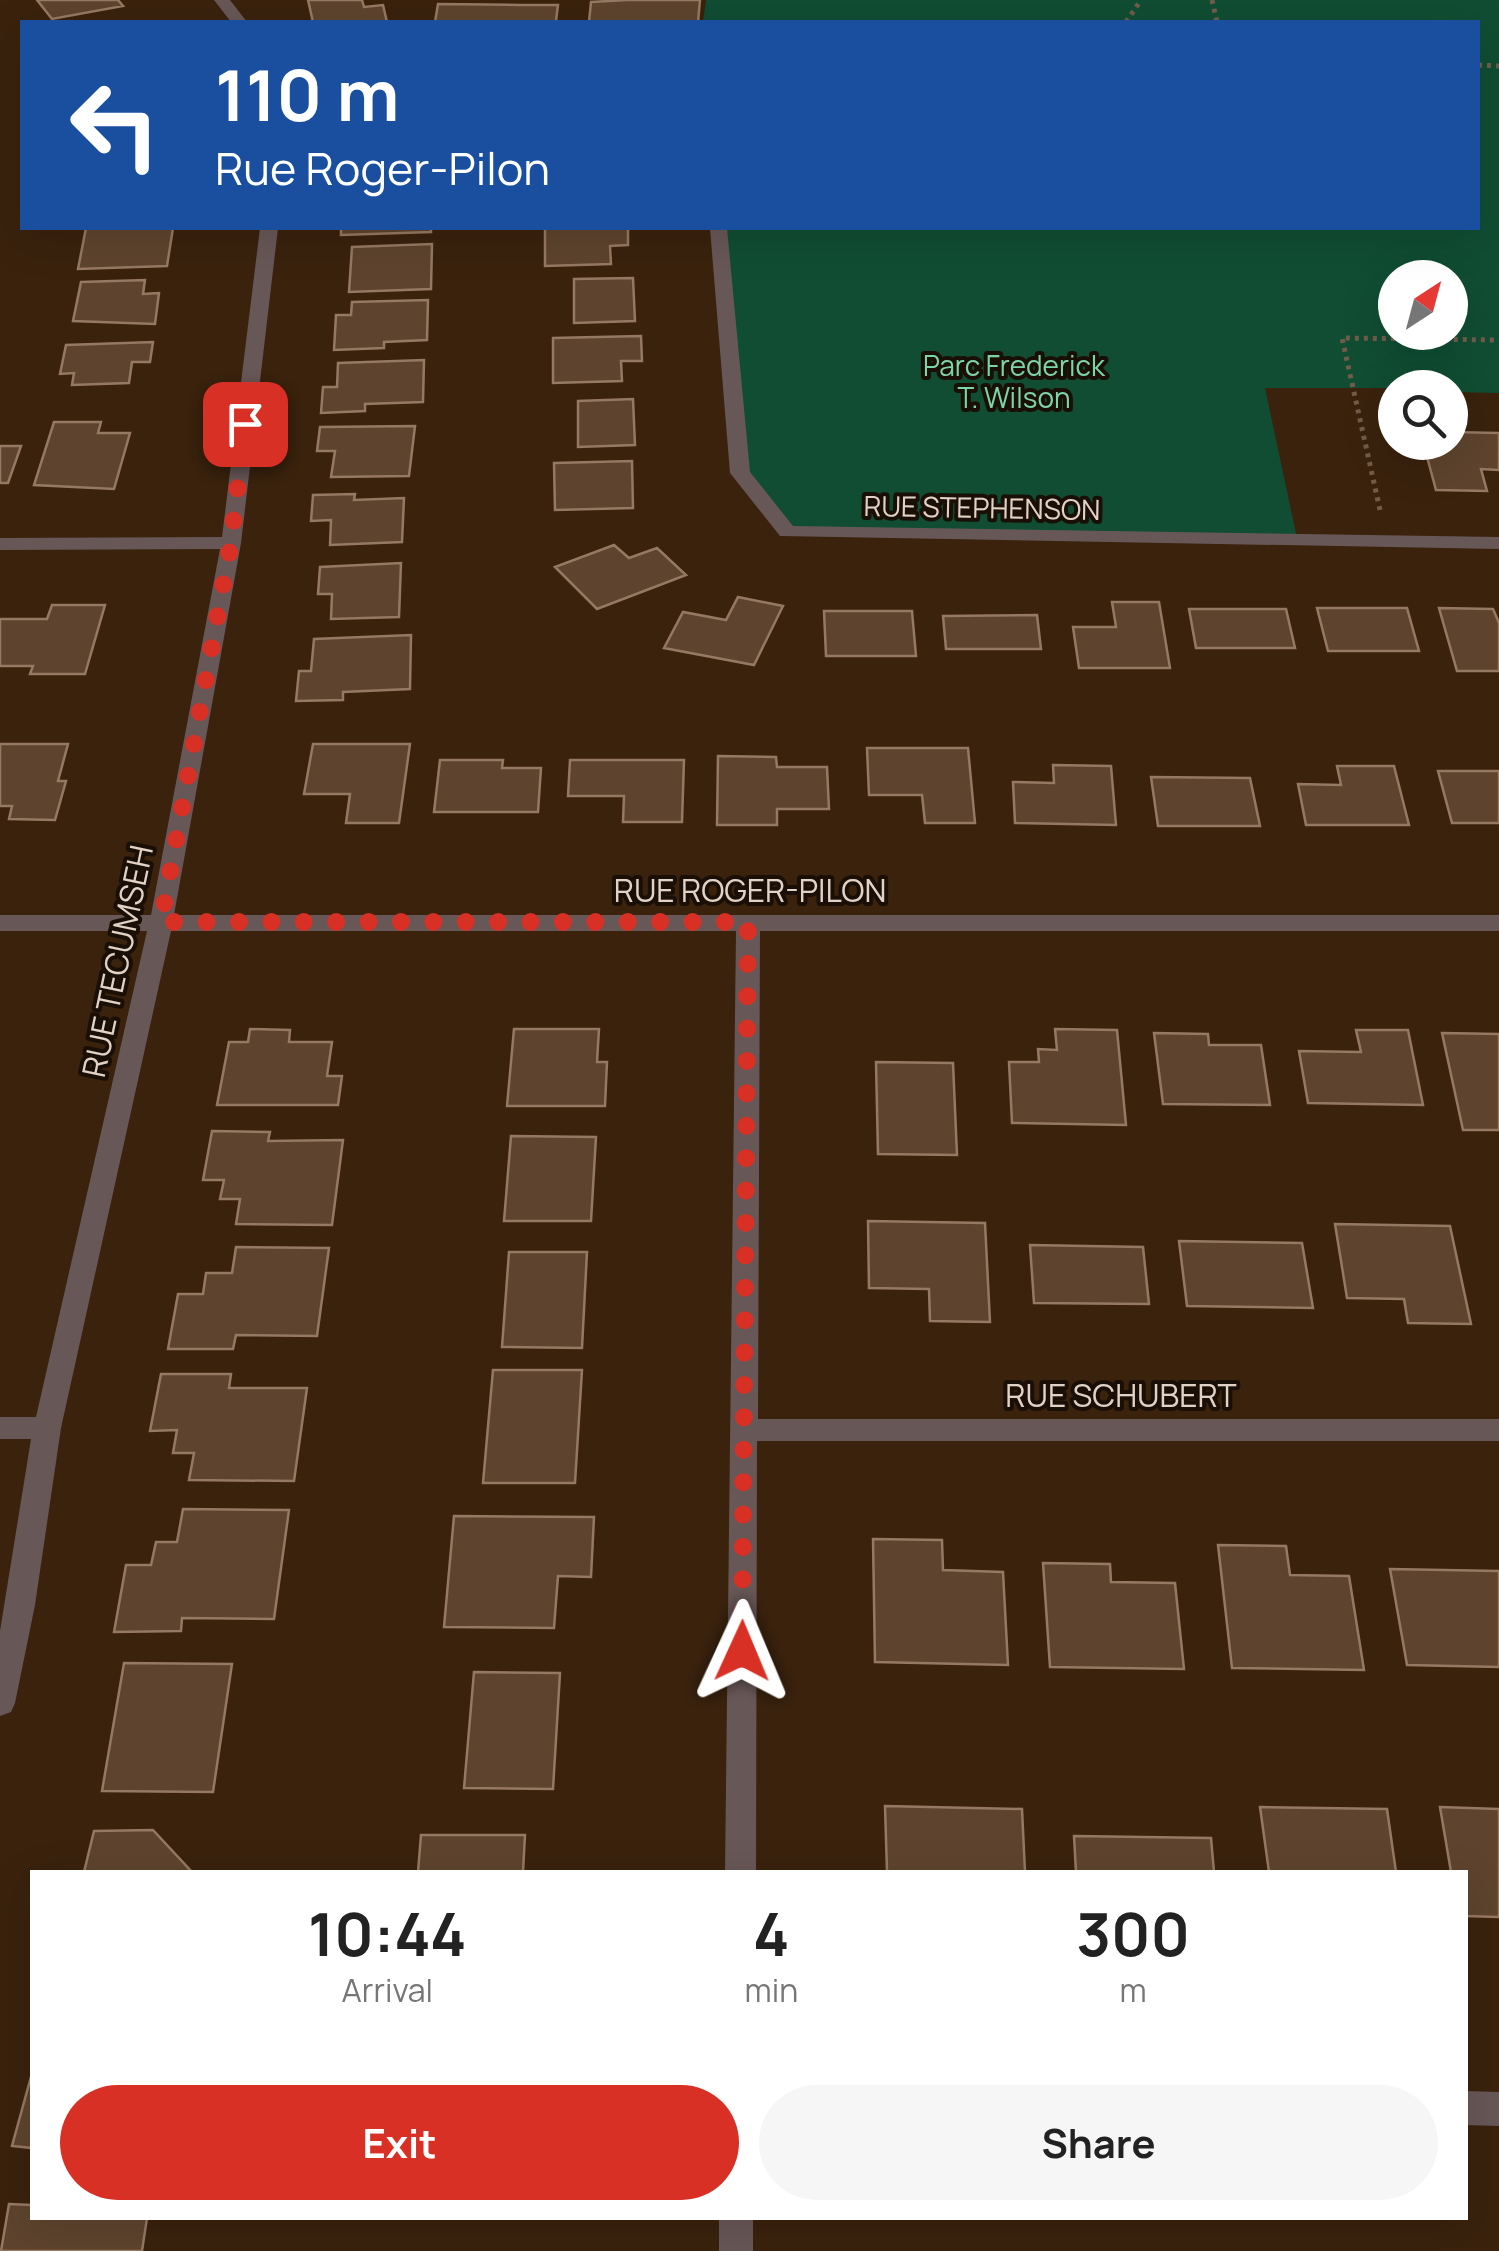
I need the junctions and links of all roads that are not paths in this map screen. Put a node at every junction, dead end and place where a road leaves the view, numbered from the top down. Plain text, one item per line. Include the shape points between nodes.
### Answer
1 (222, 0) edge
2 (237, 20) edge
3 (269, 230) edge
4 (718, 230) edge
5 (231, 543) junction
6 (1499, 543) edge
7 (0, 544) edge
8 (161, 922) junction
9 (748, 922) junction
10 (0, 923) edge
11 (1499, 923) edge
12 (0, 1428) edge
13 (47, 1428) junction
14 (744, 1430) junction
15 (1499, 1430) edge
16 (0, 1703) edge
17 (740, 1870) edge
18 (1468, 2108) edge
19 (1499, 2108) edge
20 (736, 2220) edge
21 (736, 2251) edge

1 - 2 street
3 - 5 street, RUE TECUMSEH
4 - 6 street, RUE STEPHENSON via 740,473 787,532
5 - 7 street
5 - 8 street, RUE TECUMSEH
8 - 9 street, RUE ROGER-PILON
8 - 10 street, RUE ROGER-PILON
8 - 13 street, RUE TECUMSEH
9 - 11 street, RUE ROGER-PILON
9 - 14 street
12 - 13 street
13 - 16 street, RUE TECUMSEH
14 - 15 street, RUE SCHUBERT
14 - 17 street
18 - 19 street
20 - 21 street

